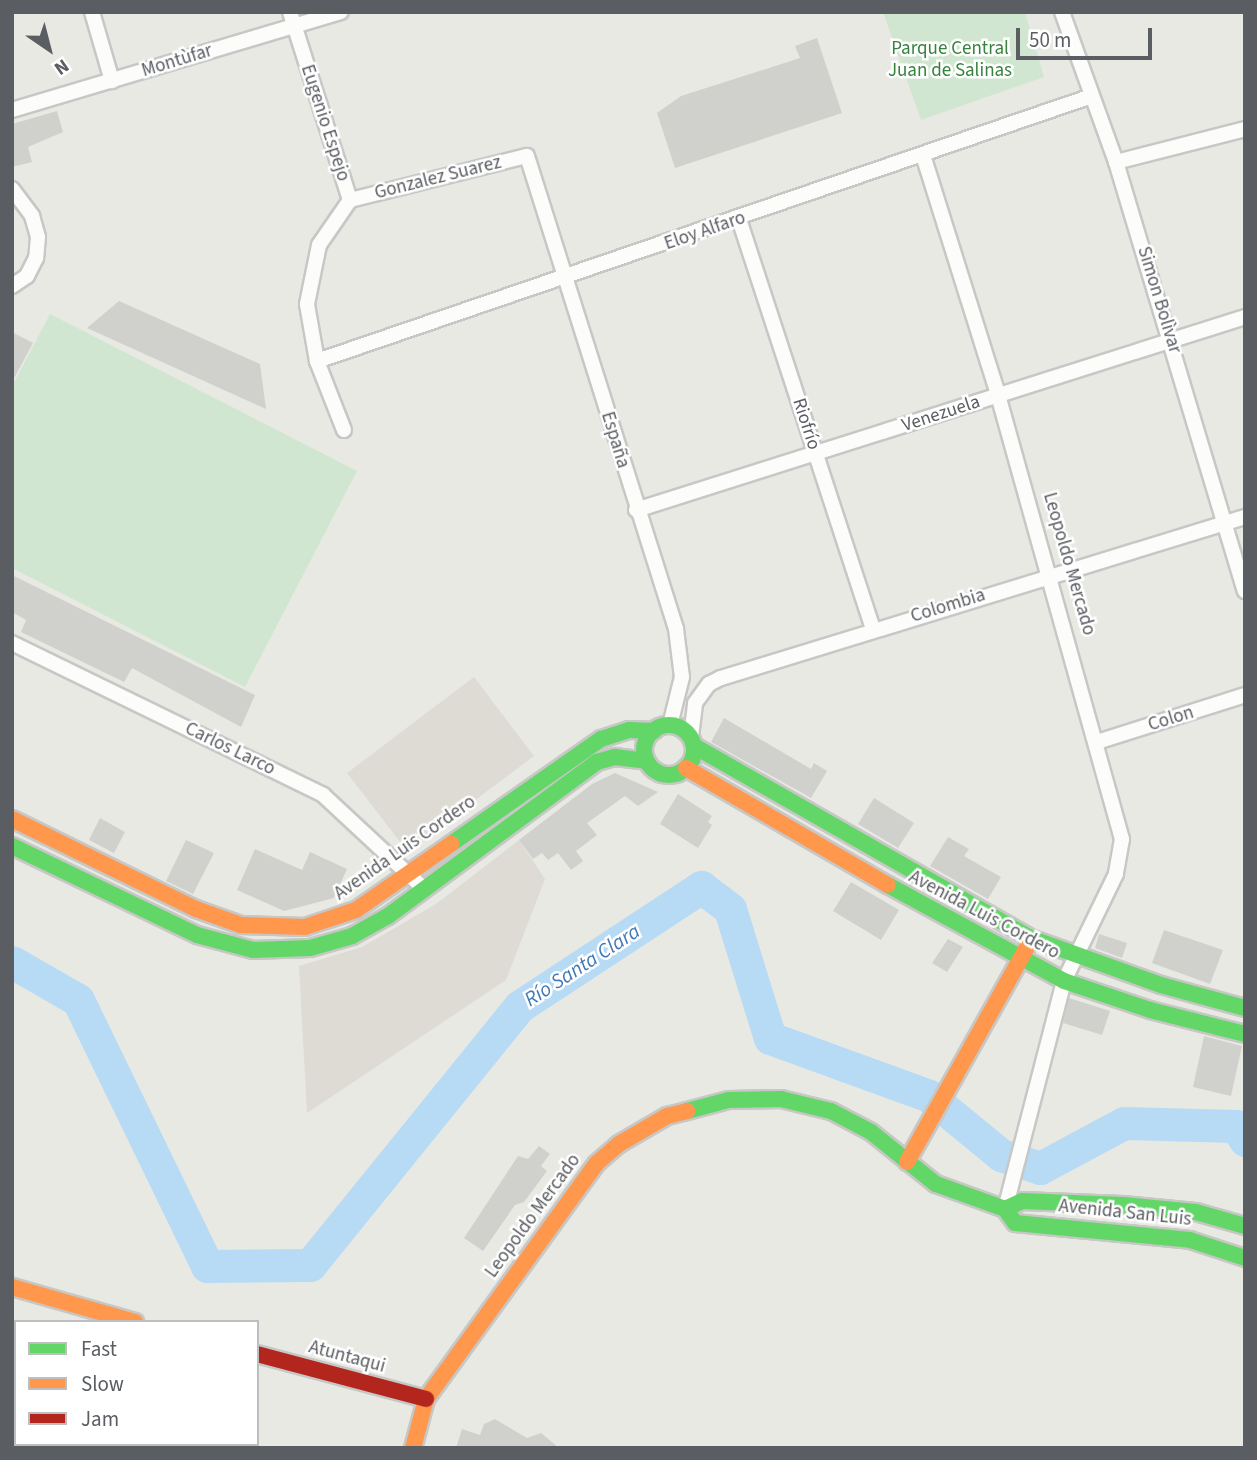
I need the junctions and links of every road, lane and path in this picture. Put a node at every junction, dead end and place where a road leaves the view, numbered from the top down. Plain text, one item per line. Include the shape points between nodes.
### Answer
1 (92, 12) edge
2 (341, 12) edge
3 (1062, 12) edge
4 (292, 19) edge
5 (112, 80) junction
6 (1092, 96) junction
7 (12, 110) edge
8 (1245, 128) edge
9 (923, 155) junction
10 (527, 156) joint
11 (1116, 162) junction
12 (12, 189) edge
13 (350, 200) junction
14 (739, 219) junction
15 (565, 280) junction
16 (12, 286) edge
17 (1245, 317) edge
18 (1172, 340) junction
19 (317, 361) junction
20 (999, 395) junction
21 (344, 430) dead end
22 (816, 453) junction
23 (636, 510) junction
24 (1245, 517) edge
25 (1227, 523) junction
26 (1050, 576) junction
27 (1245, 591) edge
28 (873, 629) junction
29 (12, 643) edge
30 (1245, 695) edge
31 (670, 725) junction
32 (654, 731) junction
33 (692, 742) junction
34 (1097, 742) junction
35 (647, 761) junction
36 (686, 768) junction
37 (12, 819) edge
38 (12, 846) edge
39 (408, 872) junction
40 (424, 889) junction
41 (1033, 939) junction
42 (1074, 956) junction
43 (1019, 959) junction
44 (1064, 981) junction
45 (1245, 1008) edge
46 (1245, 1034) edge
47 (907, 1162) junction
48 (1005, 1209) junction
49 (1245, 1226) edge
50 (1245, 1258) edge
51 (12, 1287) edge
52 (128, 1320) edge
53 (259, 1355) edge
54 (426, 1399) junction
55 (413, 1448) edge

1 - 5 street
2 - 4 street, Montùfar
3 - 6 street, Simon Bolìvar
4 - 5 street, Montùfar
4 - 13 street, Eugenio Espejo
5 - 7 street, Montùfar
6 - 9 street, Eloy Alfaro
6 - 11 street, Simon Bolìvar
8 - 11 street
9 - 14 street, Eloy Alfaro
9 - 20 street, Leopoldo Mercado
10 - 13 street, Gonzalez Suarez
10 - 15 street, España
11 - 18 street, Simon Bolìvar
12 - 16 street via 32,216 38,237 36,258 27,276
13 - 19 street, Eugenio Espejo via 319,246 311,272 307,304
14 - 15 street, Eloy Alfaro
14 - 22 street, Riofrío
15 - 19 street, Eloy Alfaro
15 - 23 street, España
17 - 18 street, Venezuela
18 - 20 street, Venezuela
18 - 25 street, Simon Bolìvar
19 - 21 street, Eugenio Espejo
20 - 22 street, Venezuela
20 - 26 street, Leopoldo Mercado
22 - 23 street, Venezuela
22 - 28 street, Riofrío
23 - 31 street, España via 682,658
24 - 25 street, Colombia
25 - 26 street, Colombia
25 - 27 street, Simon Bolìvar
26 - 28 street, Colombia
26 - 34 street, Leopoldo Mercado
28 - 33 street, Colombia via 709,684 695,703
29 - 39 street, Carlos Larco via 323,795
30 - 34 street, Colon
31 - 32 main road
31 - 33 main road
32 - 35 main road via 644,748
32 - 39 main road, Avenida Luis Cordero via 629,730 601,739
33 - 36 main road
33 - 41 main road, Avenida Luis Cordero
34 - 42 street, Leopoldo Mercado via 1122,839 1116,874
35 - 36 main road via 665,775
35 - 40 main road via 606,758 579,772
36 - 43 main road, Avenida Luis Cordero
37 - 39 main road, Avenida Luis Cordero via 196,909 241,925 284,929 341,918
38 - 40 main road via 198,935 253,950 310,948 352,936
39 - 40 street, Carlos Larco
41 - 42 main road, Avenida Luis Cordero
41 - 43 main road
42 - 44 street, Leopoldo Mercado
42 - 45 main road, Avenida Luis Cordero
43 - 44 main road, Avenida Luis Cordero
43 - 47 main road
44 - 46 main road, Avenida Luis Cordero via 1150,1010
44 - 48 street, Leopoldo Mercado
47 - 48 main road, Avenida San Luis via 970,1199
47 - 54 main road, Leopoldo Mercado via 871,1132 807,1104 729,1100 667,1116 619,1144 578,1185
48 - 49 main road, Avenida San Luis via 1022,1201 1123,1205 1196,1212
48 - 50 main road, Avenida San Luis via 1015,1223 1190,1240
51 - 52 main road
53 - 54 main road, Atuntaqui
54 - 55 main road, Leopoldo Mercado

